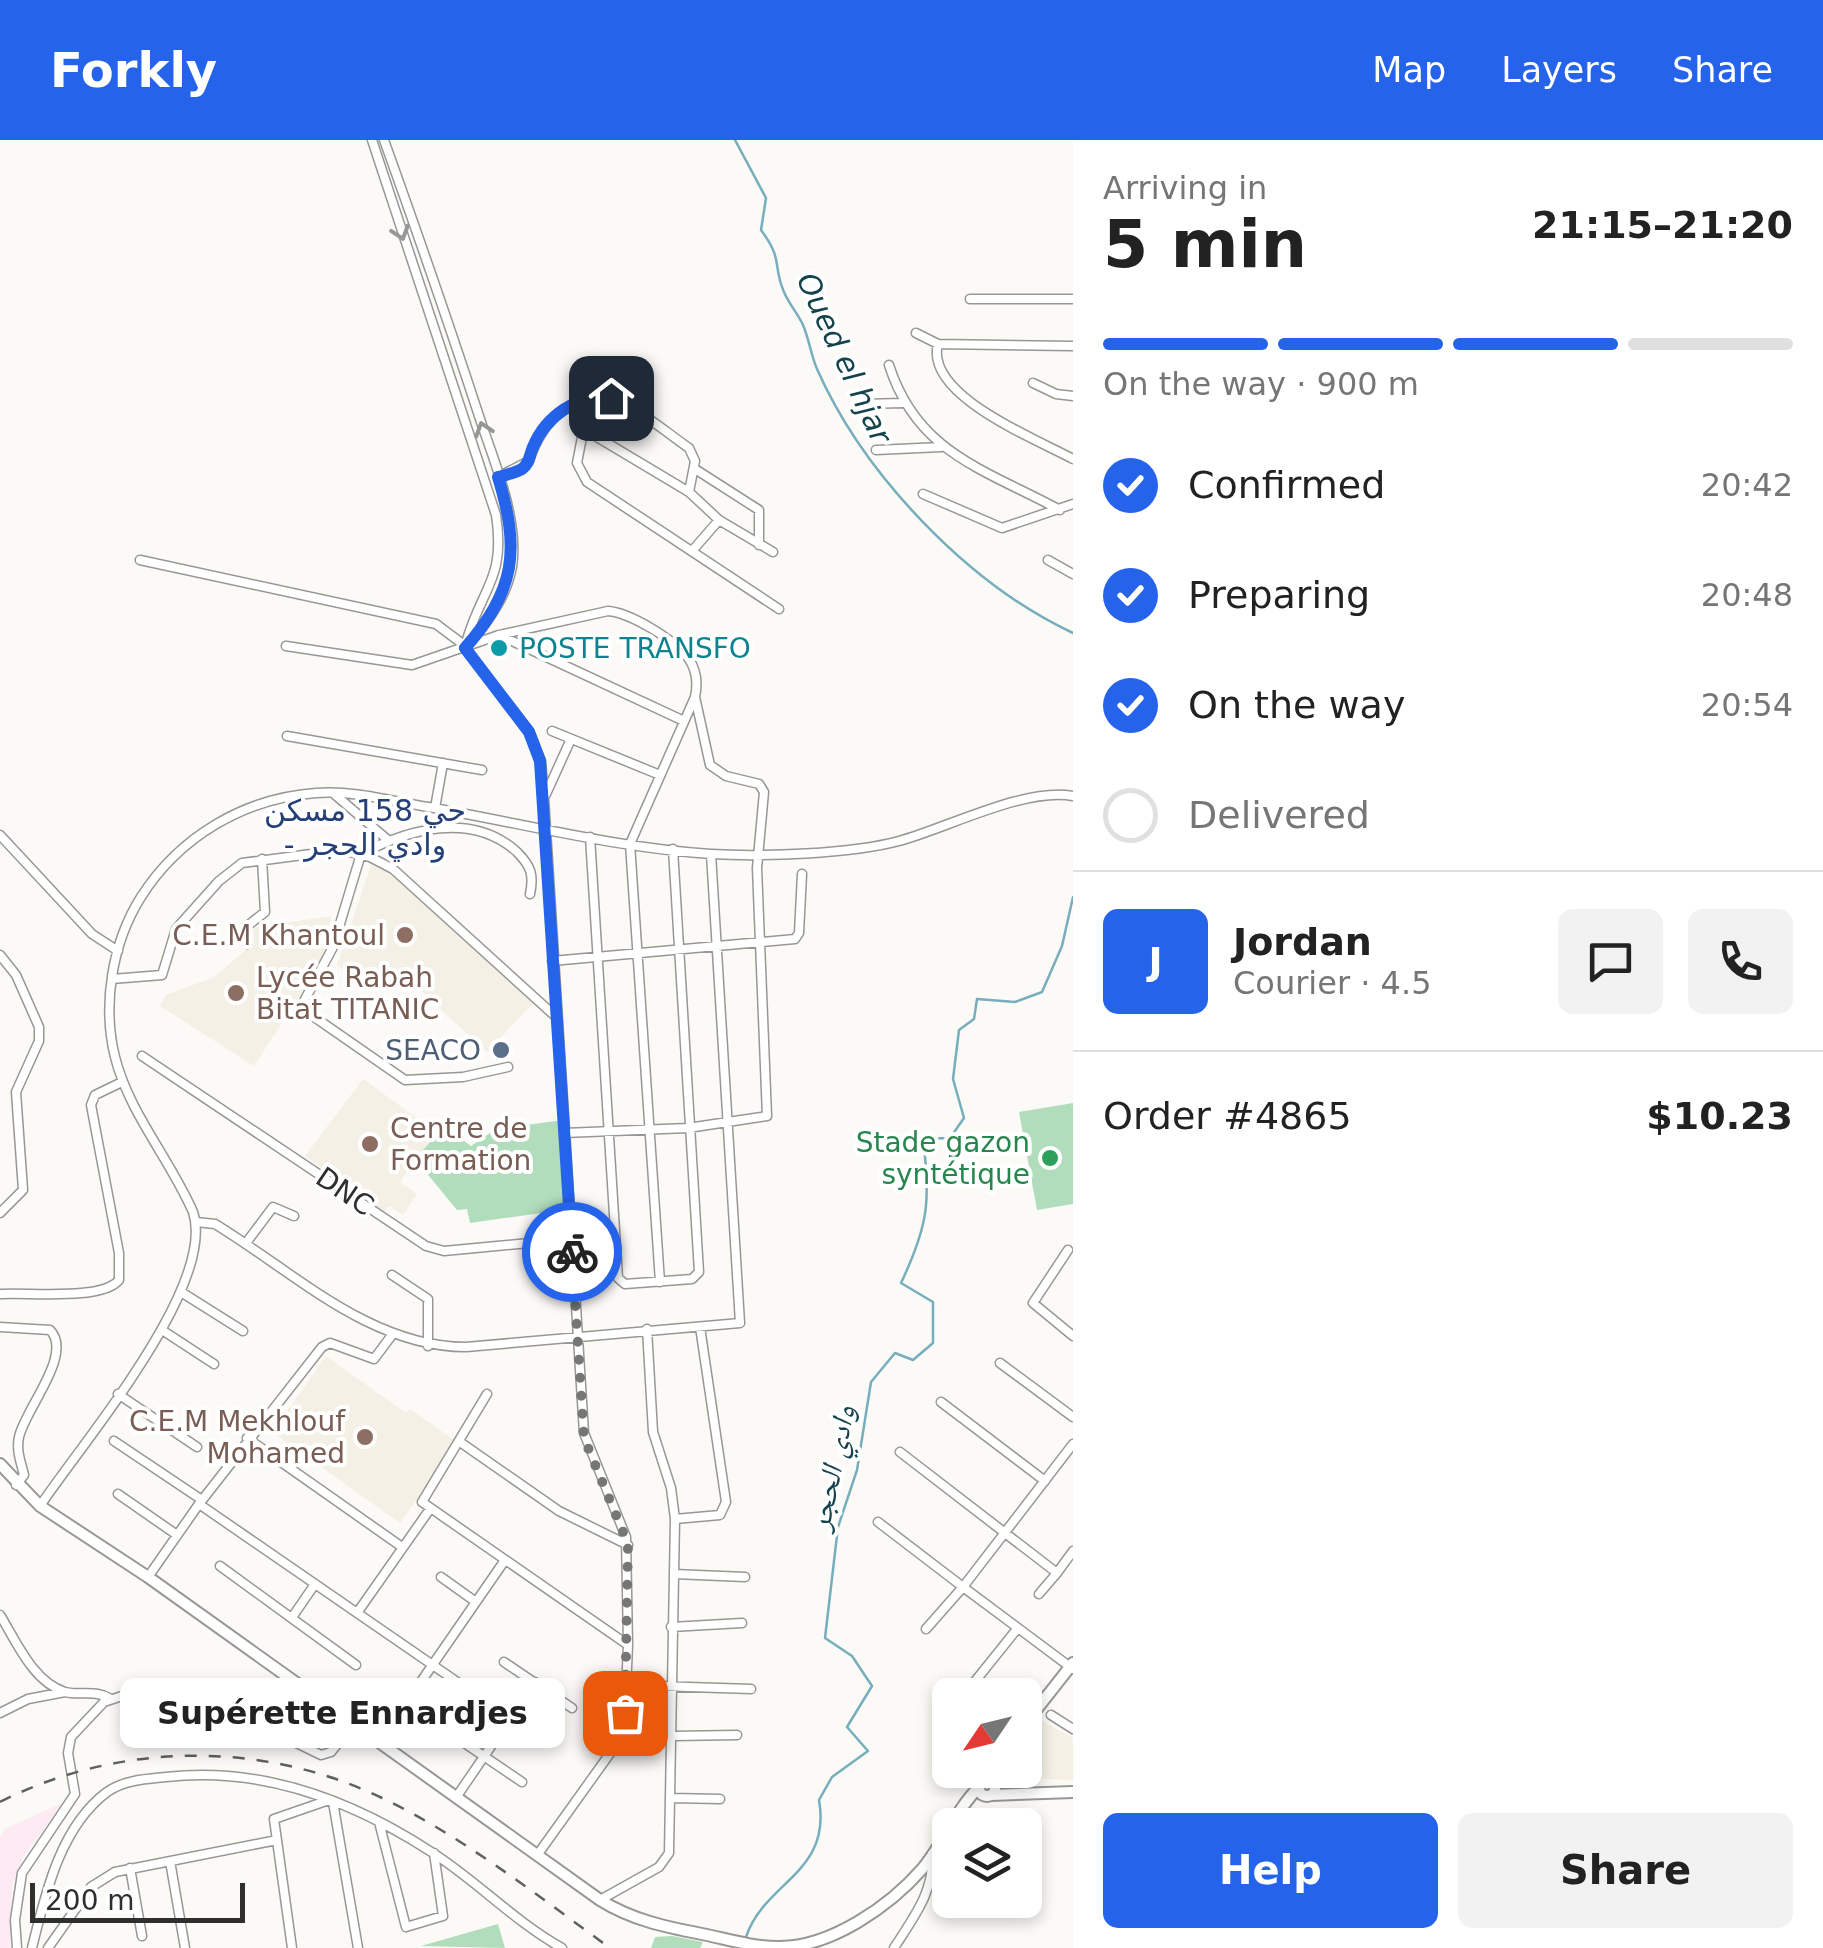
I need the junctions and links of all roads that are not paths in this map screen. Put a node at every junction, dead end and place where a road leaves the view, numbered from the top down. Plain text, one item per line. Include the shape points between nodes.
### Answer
1 (372, 140) edge
2 (384, 140) edge
3 (438, 292) junction
4 (422, 296) junction
5 (970, 299) dead end
6 (1073, 299) edge
7 (916, 333) dead end
8 (938, 344) junction
9 (1073, 347) edge
10 (889, 365) dead end
11 (1033, 383) dead end
12 (1073, 396) edge
13 (903, 403) junction
14 (863, 404) dead end
15 (569, 406) junction
16 (584, 427) junction
17 (943, 447) junction
18 (876, 450) dead end
19 (1073, 460) edge
20 (694, 469) junction
21 (498, 477) junction
22 (689, 492) junction
23 (923, 494) dead end
24 (1073, 504) edge
25 (1060, 510) junction
26 (720, 520) junction
27 (759, 545) junction
28 (692, 551) junction
29 (773, 552) dead end
30 (140, 560) dead end
31 (1048, 560) dead end
32 (1073, 574) edge
33 (779, 609) dead end
34 (499, 636) junction
35 (286, 646) dead end
36 (465, 648) junction
37 (696, 697) junction
38 (684, 722) junction
39 (552, 731) dead end
40 (287, 736) dead end
41 (571, 738) junction
42 (443, 763) junction
43 (482, 770) dead end
44 (660, 775) junction
45 (333, 793) junction
46 (1073, 796) edge
47 (544, 798) junction
48 (435, 808) junction
49 (544, 828) junction
50 (0, 835) edge
51 (590, 836) junction
52 (389, 841) junction
53 (630, 844) junction
54 (673, 850) junction
55 (361, 854) junction
56 (711, 854) junction
57 (760, 854) junction
58 (262, 859) junction
59 (802, 874) dead end
60 (530, 894) dead end
61 (247, 944) dead end
62 (759, 944) junction
63 (715, 947) junction
64 (676, 949) junction
65 (118, 951) junction
66 (0, 954) edge
67 (636, 954) junction
68 (599, 957) junction
69 (552, 960) junction
70 (112, 979) junction
71 (555, 1016) junction
72 (142, 1056) dead end
73 (508, 1067) dead end
74 (122, 1082) junction
75 (729, 1123) junction
76 (688, 1128) junction
77 (647, 1131) junction
78 (607, 1132) junction
79 (564, 1133) junction
80 (0, 1213) edge
81 (294, 1216) dead end
82 (196, 1222) junction
83 (571, 1239) junction
84 (246, 1243) junction
85 (1068, 1250) dead end
86 (392, 1274) dead end
87 (660, 1282) junction
88 (181, 1292) junction
89 (0, 1294) edge
90 (700, 1327) junction
91 (0, 1328) edge
92 (646, 1328) junction
93 (162, 1330) junction
94 (243, 1331) dead end
95 (578, 1335) junction
96 (392, 1336) junction
97 (1073, 1336) edge
98 (428, 1346) junction
99 (1000, 1363) dead end
100 (214, 1364) dead end
101 (118, 1394) junction
102 (488, 1394) dead end
103 (941, 1402) dead end
104 (1073, 1417) edge
105 (247, 1438) junction
106 (114, 1441) dead end
107 (460, 1442) junction
108 (1073, 1444) edge
109 (197, 1447) dead end
110 (900, 1452) dead end
111 (0, 1464) edge
112 (1046, 1481) junction
113 (16, 1486) junction
114 (118, 1494) dead end
115 (200, 1502) junction
116 (40, 1506) junction
117 (430, 1509) junction
118 (676, 1520) junction
119 (878, 1522) dead end
120 (1005, 1534) junction
121 (177, 1535) junction
122 (628, 1544) junction
123 (402, 1548) junction
124 (1073, 1551) edge
125 (505, 1560) junction
126 (220, 1566) dead end
127 (1056, 1573) junction
128 (674, 1574) junction
129 (148, 1577) junction
130 (745, 1577) dead end
131 (441, 1578) dead end
132 (316, 1584) junction
133 (964, 1586) junction
134 (1039, 1594) dead end
135 (476, 1602) junction
136 (357, 1613) junction
137 (0, 1615) edge
138 (293, 1616) junction
139 (742, 1623) dead end
140 (671, 1628) junction
141 (926, 1629) dead end
142 (1016, 1629) junction
143 (628, 1645) junction
144 (504, 1662) dead end
145 (356, 1665) dead end
146 (433, 1665) junction
147 (1072, 1666) edge
148 (977, 1678) edge
149 (535, 1682) junction
150 (670, 1684) junction
151 (627, 1685) junction
152 (750, 1689) dead end
153 (65, 1692) junction
154 (111, 1698) junction
155 (1042, 1703) edge
156 (572, 1708) dead end
157 (0, 1712) edge
158 (1051, 1715) dead end
159 (511, 1719) junction
160 (354, 1723) junction
161 (1073, 1729) edge
162 (737, 1735) dead end
163 (454, 1736) dead end
164 (673, 1736) junction
165 (380, 1741) junction
166 (486, 1756) junction
167 (522, 1782) dead end
168 (988, 1788) joint
169 (1073, 1792) edge
170 (458, 1796) junction
171 (671, 1798) junction
172 (720, 1798) dead end
173 (331, 1801) junction
174 (964, 1808) edge
175 (379, 1822) junction
176 (277, 1840) junction
177 (434, 1854) junction
178 (538, 1854) junction
179 (932, 1854) edge
180 (170, 1861) junction
181 (130, 1868) junction
182 (932, 1879) edge
183 (600, 1900) junction
184 (142, 1936) dead end
185 (550, 1944) edge
186 (758, 1946) edge
187 (17, 1948) edge
188 (32, 1948) edge
189 (48, 1948) edge
190 (185, 1948) edge
191 (292, 1948) edge
192 (358, 1948) edge
193 (562, 1948) edge
194 (894, 1948) edge

1 -> 4 street
2 - 3 street
3 - 4 street
21 -> 3 street
4 - 36 street via 496,515 501,548
5 - 6 street
7 - 8 street
8 - 9 street
8 - 19 street via 938,366 954,391
10 - 13 street
11 - 12 street
13 - 14 street
13 - 17 street
15 - 16 street
15 - 20 street via 586,397 622,402 689,448
15 - 21 street via 545,429 521,469
16 - 22 street
16 - 28 street via 577,464 587,482
17 - 18 street
17 - 25 street
20 - 22 street
20 - 27 street via 760,510
21 - 36 street via 513,558 489,621
22 - 26 street
23 - 25 street via 1002,528
24 - 25 street
26 - 27 street
26 - 28 street
27 - 29 street
28 - 33 street
30 - 36 street via 418,618
31 - 32 street
34 - 36 street
34 - 37 street via 616,612 688,658
34 - 38 street
35 - 36 street via 405,666
36 - 47 street via 529,732
37 - 38 street
37 - 57 street via 710,765 762,787
38 - 44 street
39 - 41 street
40 - 42 street
41 - 44 street
41 - 47 street
42 - 43 street
42 - 48 street
44 - 53 street
45 - 48 street
45 - 52 street
45 - 65 street via 266,802 187,844 151,881
46 - 57 street via 1041,796 886,844
47 - 49 street
48 - 49 street
49 - 51 street
49 - 69 street
50 - 65 street via 92,934
51 - 53 street
51 - 68 street
52 - 55 street
52 - 60 street via 447,827 488,833 528,863
53 - 54 street
53 - 67 street
54 - 56 street
54 - 64 street
55 - 58 street via 326,850
55 - 71 street via 400,875
55 - 73 street via 333,947 304,1009 405,1080
56 - 57 street
56 - 63 street
57 - 62 street
58 - 61 street via 265,912 246,927
58 - 70 street via 231,870 186,917 172,934 162,975
59 - 62 street via 798,937
62 - 63 street
62 - 75 street via 768,1113
63 - 64 street
63 - 75 street
64 - 67 street
64 - 76 street
65 - 70 street
66 - 80 street via 33,1008 40,1035 16,1092 23,1190
67 - 68 street
67 - 77 street
68 - 69 street
68 - 78 street
69 - 71 street
70 - 74 street via 110,1033
71 - 79 street
72 - 83 street, DNC via 426,1246 444,1251
74 - 82 street
74 - 89 street via 95,1095 91,1106 119,1280 91,1292
75 - 76 street
75 - 90 street via 742,1320
76 - 77 street
76 - 87 street via 699,1272 692,1279
77 - 78 street
77 - 87 street
78 - 79 street
78 - 87 street via 618,1278 625,1284
79 - 83 street
81 - 84 street via 273,1207
82 - 84 street via 210,1222
82 - 88 street
83 - 95 street
84 - 96 street
85 - 97 street via 1033,1303
86 - 98 street via 428,1299
88 - 93 street
88 - 94 street
90 - 92 street
90 - 118 street via 726,1502 716,1516
91 - 113 street via 50,1330 58,1344 21,1430 24,1476
92 - 95 street
92 - 118 street via 653,1432
93 - 100 street
93 - 101 street
95 - 98 street
95 - 122 street via 586,1444
96 - 98 street
96 - 105 street via 374,1359 330,1343 322,1347
99 - 104 street
101 - 109 street
101 - 116 street
102 - 107 street
103 - 112 street
105 - 115 street
105 - 123 street
106 - 115 street
107 - 117 street via 421,1496
107 - 122 street via 559,1511
108 - 112 street
110 - 120 street
111 - 113 main road
112 - 120 street
113 - 116 main road
114 - 121 street
115 - 121 street
115 - 132 street
116 - 129 main road
117 - 123 street
117 - 125 street
118 - 128 street
119 - 133 street
120 - 127 street
120 - 133 street
121 - 129 street
122 - 143 street
123 - 136 street
124 - 127 street
125 - 135 street
125 - 143 street
126 - 138 street
127 - 134 street
128 - 130 street
128 - 140 street
129 - 160 main road
131 - 135 street
132 - 136 street
132 - 138 street
133 - 141 street
133 - 142 street
135 - 146 street
136 - 146 street
137 - 153 street via 34,1671
138 - 145 street
139 - 140 street
140 - 150 street
142 - 147 street
142 - 148 street
143 - 151 street
144 - 149 street
146 - 159 street
146 - 165 street
147 - 155 main road
149 - 156 street
149 - 159 street
150 - 151 street
150 - 152 street
150 - 164 street
151 - 178 street via 611,1754
153 - 154 street via 97,1691
153 - 157 street
154 - 160 street via 144,1695 204,1704 321,1755 332,1752
154 - 187 street via 71,1737 75,1794 22,1874
158 - 161 street
159 - 166 street
160 - 165 main road
162 - 164 street
163 - 166 street
164 - 171 street
165 - 170 main road
166 - 167 street
166 - 170 street
168 - 169 main road
168 - 174 main road
170 - 178 main road
171 - 172 street
171 - 183 street via 666,1862
173 - 175 street
173 - 176 street via 275,1818
173 - 188 street via 237,1774 122,1784 99,1799 71,1835
173 - 192 street
175 - 177 street
175 - 177 street via 406,1927 444,1916
176 - 180 street
176 - 191 street
177 - 185 street
178 - 183 main road
179 - 186 main road via 920,1872 860,1920 795,1946
180 - 181 street
180 - 190 street
181 - 184 street
181 - 189 street via 90,1887
182 - 194 street
183 - 186 main road via 656,1925
185 - 193 street

